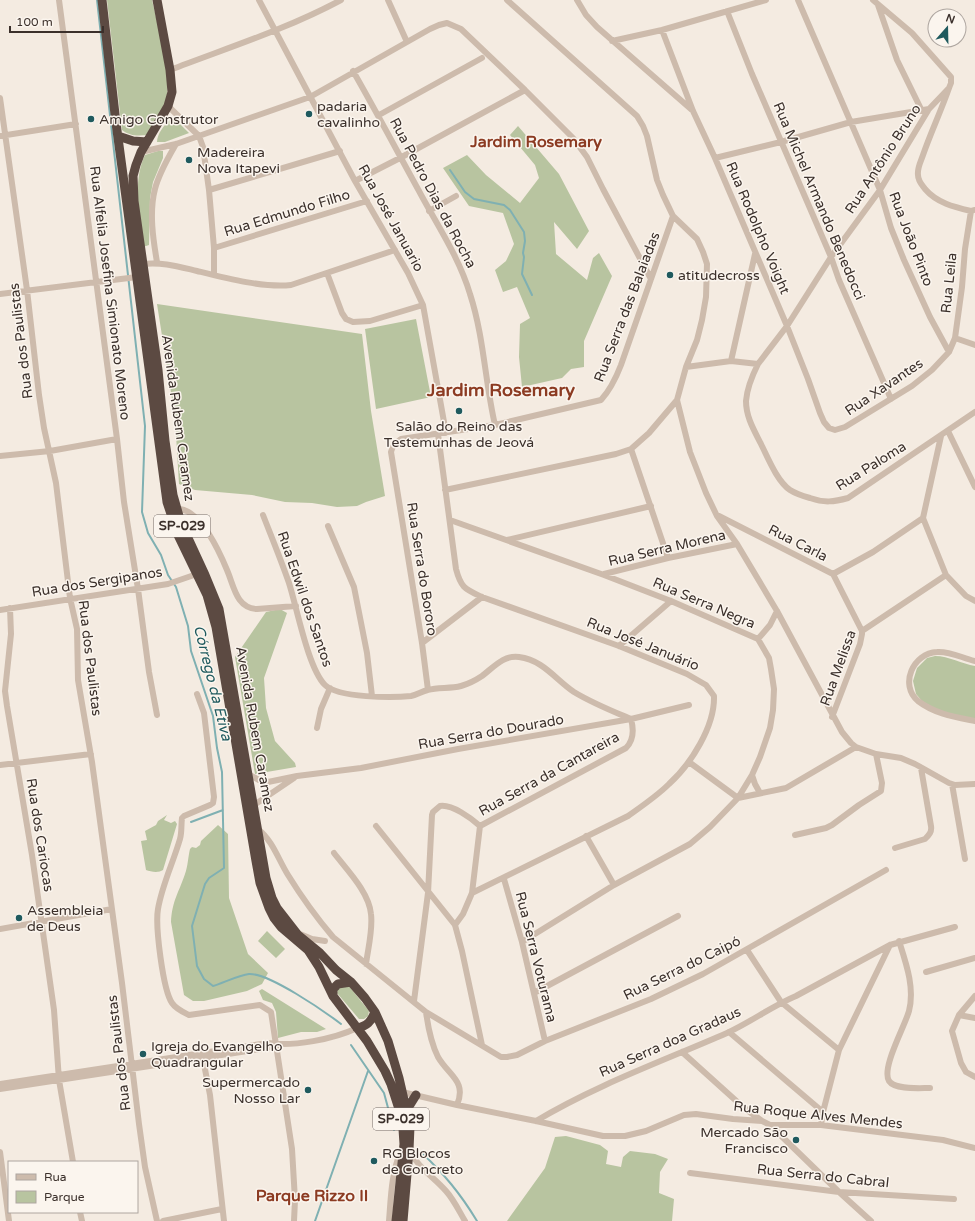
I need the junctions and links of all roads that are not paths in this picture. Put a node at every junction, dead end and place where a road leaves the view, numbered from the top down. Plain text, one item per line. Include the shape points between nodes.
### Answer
1 (59, 0) edge
2 (102, 0) edge
3 (158, 0) edge
4 (259, 0) edge
5 (341, 0) edge
6 (388, 0) edge
7 (508, 0) edge
8 (577, 0) edge
9 (766, 0) edge
10 (798, 0) edge
11 (875, 2) edge
12 (727, 11) junction
13 (274, 30) junction
14 (662, 30) junction
15 (612, 41) junction
16 (407, 42) junction
17 (482, 58) dead end
18 (170, 70) junction
19 (353, 71) junction
20 (950, 88) junction
21 (525, 90) junction
22 (310, 97) junction
23 (0, 98) edge
24 (168, 106) junction
25 (929, 109) junction
26 (922, 110) junction
27 (693, 111) junction
28 (379, 115) junction
29 (851, 122) junction
30 (76, 124) junction
31 (2, 135) edge
32 (118, 136) junction
33 (199, 136) junction
34 (147, 142) junction
35 (781, 142) junction
36 (176, 144) junction
37 (141, 152) junction
38 (340, 152) junction
39 (400, 158) junction
40 (715, 158) junction
41 (355, 180) junction
42 (209, 190) junction
43 (880, 190) junction
44 (456, 196) dead end
45 (367, 201) junction
46 (973, 210) edge
47 (429, 211) junction
48 (673, 216) junction
49 (214, 248) junction
50 (395, 250) junction
51 (755, 254) junction
52 (831, 256) junction
53 (157, 262) junction
54 (142, 264) junction
55 (327, 273) junction
56 (214, 275) junction
57 (135, 277) junction
58 (651, 279) junction
59 (96, 282) junction
60 (27, 290) junction
61 (0, 294) edge
62 (423, 305) junction
63 (787, 326) junction
64 (956, 338) junction
65 (975, 345) edge
66 (949, 352) junction
67 (731, 361) junction
68 (758, 364) junction
69 (686, 367) junction
70 (891, 399) junction
71 (677, 400) junction
72 (975, 412) edge
73 (495, 425) junction
74 (836, 430) joint
75 (948, 431) junction
76 (446, 433) junction
77 (438, 434) junction
78 (941, 436) junction
79 (117, 439) junction
80 (631, 449) junction
81 (50, 451) junction
82 (391, 452) joint
83 (0, 456) edge
84 (975, 487) edge
85 (445, 490) junction
86 (651, 506) junction
87 (176, 508) junction
88 (263, 515) dead end
89 (718, 516) junction
90 (923, 518) junction
91 (450, 520) junction
92 (328, 526) dead end
93 (506, 540) junction
94 (737, 544) junction
95 (668, 558) junction
96 (197, 574) junction
97 (604, 574) junction
98 (833, 574) junction
99 (946, 574) junction
100 (138, 589) junction
101 (70, 598) junction
102 (482, 598) junction
103 (671, 601) junction
104 (975, 601) edge
105 (296, 606) junction
106 (10, 608) junction
107 (0, 610) edge
108 (777, 611) junction
109 (862, 631) junction
110 (758, 639) junction
111 (422, 642) junction
112 (619, 646) junction
113 (975, 661) edge
114 (330, 688) junction
115 (428, 690) junction
116 (197, 694) dead end
117 (372, 696) junction
118 (689, 705) dead end
119 (157, 715) dead end
120 (832, 716) junction
121 (631, 719) junction
122 (975, 722) edge
123 (317, 728) dead end
124 (856, 747) junction
125 (91, 754) junction
126 (876, 754) junction
127 (16, 762) junction
128 (689, 762) junction
129 (0, 765) edge
130 (920, 768) junction
131 (248, 774) junction
132 (752, 775) junction
133 (297, 776) junction
134 (273, 781) junction
135 (952, 784) junction
136 (975, 784) edge
137 (277, 790) junction
138 (760, 793) junction
139 (738, 798) junction
140 (254, 805) junction
141 (376, 826) dead end
142 (480, 826) junction
143 (258, 829) junction
144 (795, 835) dead end
145 (586, 836) junction
146 (894, 848) dead end
147 (334, 853) dead end
148 (965, 859) dead end
149 (886, 870) dead end
150 (504, 879) junction
151 (614, 885) junction
152 (428, 893) junction
153 (472, 893) junction
154 (112, 909) junction
155 (678, 916) dead end
156 (42, 922) junction
157 (455, 925) junction
158 (955, 927) dead end
159 (0, 929) edge
160 (294, 931) junction
161 (333, 937) junction
162 (325, 941) junction
163 (899, 941) junction
164 (522, 942) junction
165 (890, 944) junction
166 (747, 950) junction
167 (320, 953) junction
168 (975, 958) edge
169 (366, 964) junction
170 (926, 972) dead end
171 (351, 982) junction
172 (534, 993) junction
173 (333, 996) junction
174 (974, 999) edge
175 (414, 1001) junction
176 (781, 1002) junction
177 (375, 1012) junction
178 (426, 1012) junction
179 (959, 1015) junction
180 (975, 1018) edge
181 (357, 1028) junction
182 (729, 1032) junction
183 (545, 1040) junction
184 (276, 1044) junction
185 (482, 1045) junction
186 (840, 1050) junction
187 (682, 1052) junction
188 (203, 1059) junction
189 (133, 1067) junction
190 (385, 1071) junction
191 (59, 1077) junction
192 (975, 1077) edge
193 (399, 1078) junction
194 (0, 1084) edge
195 (930, 1088) dead end
196 (0, 1089) edge
197 (402, 1092) junction
198 (417, 1095) junction
199 (457, 1105) junction
200 (743, 1107) junction
201 (406, 1111) junction
202 (823, 1112) junction
203 (733, 1119) junction
204 (536, 1121) junction
205 (762, 1121) junction
206 (770, 1125) junction
207 (821, 1125) junction
208 (407, 1147) junction
209 (975, 1148) edge
210 (0, 1152) edge
211 (73, 1161) edge
212 (424, 1170) junction
213 (690, 1173) dead end
214 (839, 1192) junction
215 (954, 1199) dead end
216 (404, 1207) junction
217 (222, 1209) junction
218 (9, 1221) edge
219 (157, 1221) edge
220 (163, 1221) edge
221 (224, 1221) edge
222 (294, 1221) edge
223 (389, 1221) edge
224 (396, 1221) edge
225 (403, 1221) edge
226 (465, 1221) edge
227 (871, 1221) edge

1 - 30 street, Rua Alfelia Josefina Simionato Moreno
2 - 32 highway, Avenida Rubem Caramez / SP-029
3 - 18 highway, Avenida Rubem Caramez / SP-029
4 - 13 street, Rua José Januario
5 - 13 street
6 - 16 street
7 - 48 street via 637,116 647,136 658,180
8 - 15 street via 586,15
9 - 12 street
10 - 29 street, Rua João Pinto
11 - 20 street via 912,33 948,73 951,77
11 - 26 street via 897,60
12 - 14 street
12 - 35 street, Rua Michel Armando Benedocci
13 - 18 street
13 - 22 street, Rua José Januario
14 - 15 street
14 - 27 street, Rua Rodolpho Voight
15 - 27 street
16 - 19 street
16 - 21 street via 439,24 454,25
17 - 28 street
18 - 24 highway, Avenida Rubem Caramez / SP-029 via 172,92
19 - 22 street
19 - 28 street, Rua Pedro Dias da Rocha
20 - 25 street, Rua Antônio Bruno
20 - 46 street via 919,166 918,176 927,192 940,202
21 - 39 street
21 - 58 street via 587,157
22 - 33 street
22 - 38 street, Rua José Januario
23 - 31 street, Rua dos Paulistas
24 - 33 street
24 - 34 highway, Avenida Rubem Caramez / SP-029
25 - 26 street
25 - 43 street, Rua Antônio Bruno
26 - 29 street
27 - 40 street, Rua Rodolpho Voight
28 - 39 street, Rua Pedro Dias da Rocha
29 - 35 street
29 - 43 street, Rua João Pinto
30 - 31 street
30 - 59 street, Rua Alfelia Josefina Simionato Moreno
31 - 60 street, Rua dos Paulistas
32 - 34 highway via 132,141
32 - 57 highway, Avenida Rubem Caramez / SP-029
33 - 36 street
33 - 42 street
34 - 37 highway, Avenida Rubem Caramez / SP-029
35 - 40 street
35 - 52 street, Rua Michel Armando Benedocci
36 - 37 street
36 - 53 street via 158,179 153,199 153,232
37 - 54 highway, Avenida Rubem Caramez / SP-029 via 133,176
38 - 41 street, Rua José Januario
38 - 42 street
39 - 41 street
39 - 47 street, Rua Pedro Dias da Rocha
40 - 51 street, Rua Rodolpho Voight
41 - 45 street, Rua José Januario
42 - 49 street
43 - 52 street, Rua Antônio Bruno
43 - 66 street, Rua João Pinto via 904,260
44 - 47 street
45 - 49 street, Rua Edmundo Filho
45 - 50 street, Rua José Januario
46 - 64 street, Rua Leila via 965,249
47 - 73 street, Rua Pedro Dias da Rocha via 458,262 471,295 481,338
48 - 58 street, Rua Serra das Balaiadas
48 - 69 street via 697,239 707,264 702,320
49 - 56 street
50 - 55 street
50 - 62 street, Rua José Januario
51 - 63 street, Rua Rodolpho Voight
51 - 67 street
52 - 63 street, Rua Antônio Bruno
52 - 70 street, Rua Michel Armando Benedocci
53 - 54 street
53 - 56 street
54 - 87 highway, Avenida Rubem Caramez / SP-029
55 - 56 street via 280,286
55 - 62 street via 342,313 346,319 353,322 370,321
57 - 59 street
57 - 96 highway, Avenida Rubem Caramez / SP-029 via 167,502 178,534
58 - 73 street, Rua Serra das Balaiadas via 613,384 601,400
59 - 60 street
59 - 79 street, Rua Alfelia Josefina Simionato Moreno
60 - 61 street
60 - 81 street, Rua dos Paulistas via 39,395
62 - 76 street, Rua José Januario
63 - 68 street, Rua Antônio Bruno
63 - 74 street, Rua Rodolpho Voight via 822,418 829,428
64 - 65 street
64 - 66 street, Rua Xavantes
66 - 70 street, Rua Xavantes via 932,370
67 - 68 street
67 - 69 street
68 - 78 street, Rua Paloma via 748,388 748,416 777,475 790,490 803,496 820,502 835,502 848,498
69 - 71 street
70 - 74 street, Rua Xavantes
71 - 80 street via 649,433
71 - 89 street via 690,452
72 - 75 street, Rua Paloma
73 - 76 street, Rua Serra das Balaiadas
75 - 78 street, Rua Paloma
75 - 84 street
76 - 77 street, Rua Serra das Balaiadas
77 - 82 street, Rua Serra das Balaiadas via 401,439 394,444
77 - 85 street, Rua José Januário
78 - 90 street
79 - 81 street
79 - 100 street, Rua Alfelia Josefina Simionato Moreno
80 - 85 street
80 - 86 street
81 - 83 street
81 - 101 street, Rua dos Paulistas via 60,504
82 - 111 street, Rua Serra do Bororo
85 - 91 street, Rua José Januário
86 - 93 street
86 - 95 street
87 - 105 street via 189,512 202,524 224,562 235,593 246,606 257,610
87 - 131 highway, Avenida Rubem Caramez / SP-029 via 180,523 206,574 219,609
88 - 105 street, Rua Edwil dos Santos
89 - 94 street
89 - 98 street, Rua Carla
90 - 98 street via 873,552
90 - 99 street
91 - 93 street, Rua Serra Negra
91 - 102 street, Rua José Januário via 460,583
92 - 117 street via 354,587 367,653
93 - 97 street, Rua Serra Negra
94 - 95 street, Rua Serra Morena
94 - 108 street
95 - 97 street, Rua Serra Morena
96 - 100 street, Rua dos Sergipanos via 168,584
96 - 173 highway, Avenida Rubem Caramez / SP-029 via 207,595 216,627 260,883 274,918 308,950
97 - 103 street, Rua Serra Negra
98 - 109 street, Rua Carla
99 - 104 street via 966,596
99 - 109 street, Rua Melissa
100 - 101 street, Rua dos Sergipanos
100 - 119 street, Rua Alfelia Josefina Simionato Moreno
101 - 106 street, Rua dos Sergipanos
101 - 125 street, Rua dos Paulistas via 77,629 78,680
102 - 111 street
102 - 112 street, Rua José Januário
103 - 110 street, Rua Serra Negra
103 - 112 street
105 - 114 street, Rua Edwil dos Santos via 310,657 320,678
106 - 107 street, Rua dos Sergipanos
106 - 127 street, Rua dos Cariocas via 11,634 6,690
108 - 110 street via 770,625
108 - 120 street
109 - 120 street, Rua Melissa via 860,644
110 - 132 street, Rua Serra Negra via 769,658 774,689 770,728
111 - 115 street, Rua Serra do Bororo
112 - 128 street, Rua José Januário via 699,680 712,691 713,715
113 - 122 street via 951,653 929,653 915,663 909,682 917,700 926,706 942,715
114 - 117 street via 345,693
114 - 123 street via 321,709
115 - 117 street via 412,696
115 - 121 street via 460,686 474,681 502,660 520,657 540,664 585,698
116 - 184 street via 204,713 214,801 182,818 181,838 159,903 157,930 167,992 172,1003 189,1015 260,1005 271,1012
118 - 121 street, Rua Serra do Dourado
120 - 124 street via 851,744
121 - 133 street, Rua Serra do Dourado via 361,768
121 - 142 street, Rua Serra da Cantareira via 633,736 626,748
124 - 126 street
124 - 138 street via 786,788
125 - 127 street
125 - 154 street, Rua dos Paulistas
126 - 130 street via 901,758
126 - 144 street via 882,783 881,791 832,825
127 - 129 street
127 - 156 street, Rua dos Cariocas
128 - 139 street
128 - 145 street, Rua José Januário via 670,784 628,816
130 - 135 street
130 - 146 street via 931,831 925,839
131 - 134 street, Rua Serra do Dourado via 264,781
131 - 140 highway, Avenida Rubem Caramez / SP-029
132 - 138 street
132 - 139 street, Rua Serra Negra
133 - 134 street, Rua Serra do Dourado
133 - 137 street, Rua Serra do Dourado
134 - 137 street
135 - 136 street
135 - 148 street
137 - 140 street, Rua Serra do Dourado
138 - 139 street
139 - 151 street, Rua Serra Negra via 690,844
140 - 143 highway, Avenida Rubem Caramez / SP-029
141 - 152 street
142 - 152 street via 448,806 440,806 433,812
142 - 153 street
143 - 160 highway, Avenida Rubem Caramez / SP-029 via 272,898
143 - 161 street, Rua Serra do Caipó via 271,842 287,873
145 - 150 street, Rua José Januário
145 - 151 street
147 - 169 street via 364,893 370,908
149 - 166 street, Rua Serra do Caipó
150 - 153 street, Rua José Januário
150 - 164 street, Rua Serra Voturama
151 - 164 street, Rua Serra Negra
152 - 157 street
152 - 175 street
153 - 157 street
154 - 156 street
154 - 189 street, Rua dos Paulistas
155 - 172 street
156 - 159 street
156 - 191 street, Rua dos Cariocas via 54,1010
157 - 185 street
158 - 163 street, Rua Serra doa Gradaus
160 - 162 street
160 - 167 highway, Avenida Rubem Caramez / SP-029
161 - 162 street
161 - 169 street, Rua Serra do Caipó
162 - 167 street
163 - 165 street, Rua Serra doa Gradaus
163 - 195 street via 909,977 911,1001 886,1074 888,1080 896,1086
164 - 172 street, Rua Serra Voturama
165 - 176 street, Rua Serra doa Gradaus
165 - 186 street
166 - 176 street
166 - 183 street, Rua Serra do Caipó via 650,999
167 - 171 highway, Avenida Rubem Caramez / SP-029
168 - 170 street
169 - 175 street, Rua Serra do Caipó
171 - 173 highway via 338,984 333,989
171 - 177 highway, Avenida Rubem Caramez / SP-029
172 - 183 street, Rua Serra Voturama
173 - 181 highway, Avenida Rubem Caramez / SP-029
174 - 179 street
175 - 178 street, Rua Serra do Caipó
176 - 182 street, Rua Serra doa Gradaus
176 - 186 street
177 - 181 highway via 367,1025
177 - 193 highway, SP-029 via 388,1041
178 - 185 street, Rua Serra do Caipó
178 - 199 street via 429,1030 439,1058 461,1091
179 - 180 street
179 - 192 street via 952,1031 961,1063 966,1072
181 - 184 street via 338,1036
181 - 190 highway, SP-029
182 - 187 street, Rua Serra doa Gradaus
182 - 202 street
183 - 185 street, Rua Serra do Caipó via 517,1055 507,1057 497,1056
184 - 188 street via 267,1048
184 - 189 street via 268,1043
184 - 222 street via 292,1149
186 - 202 street
187 - 200 street
187 - 204 street, Rua Serra doa Gradaus via 588,1092
188 - 189 street
188 - 217 street via 210,1095
189 - 191 street
189 - 219 street, Rua dos Paulistas via 145,1167
190 - 197 highway
190 - 208 highway, SP-029 via 400,1112
191 - 194 street
191 - 196 street
191 - 211 street, Rua dos Cariocas
193 - 197 highway, SP-029
193 - 198 street
197 - 198 street, Rua Roque Alves Mendes
197 - 201 highway, SP-029
198 - 199 street, Rua Roque Alves Mendes
198 - 201 highway
199 - 204 street, Rua Roque Alves Mendes
200 - 203 street
200 - 205 street
201 - 208 highway, SP-029 via 410,1126
202 - 207 street
203 - 204 street, Rua Roque Alves Mendes via 689,1114 646,1131 612,1137
203 - 205 street, Rua Roque Alves Mendes
205 - 206 street, Rua Roque Alves Mendes
206 - 207 street, Rua Roque Alves Mendes
206 - 214 street
207 - 209 street, Rua Roque Alves Mendes via 943,1140
208 - 212 street via 415,1162
208 - 216 highway, SP-029
208 - 223 street, SP-029 via 396,1161
208 - 224 highway, SP-029
210 - 218 street
212 - 216 street via 414,1169 410,1173
212 - 226 street via 447,1192
213 - 214 street, Rua Serra do Cabral
214 - 215 street, Rua Serra do Cabral
214 - 227 street
216 - 225 highway, SP-029
217 - 220 street
217 - 221 street

